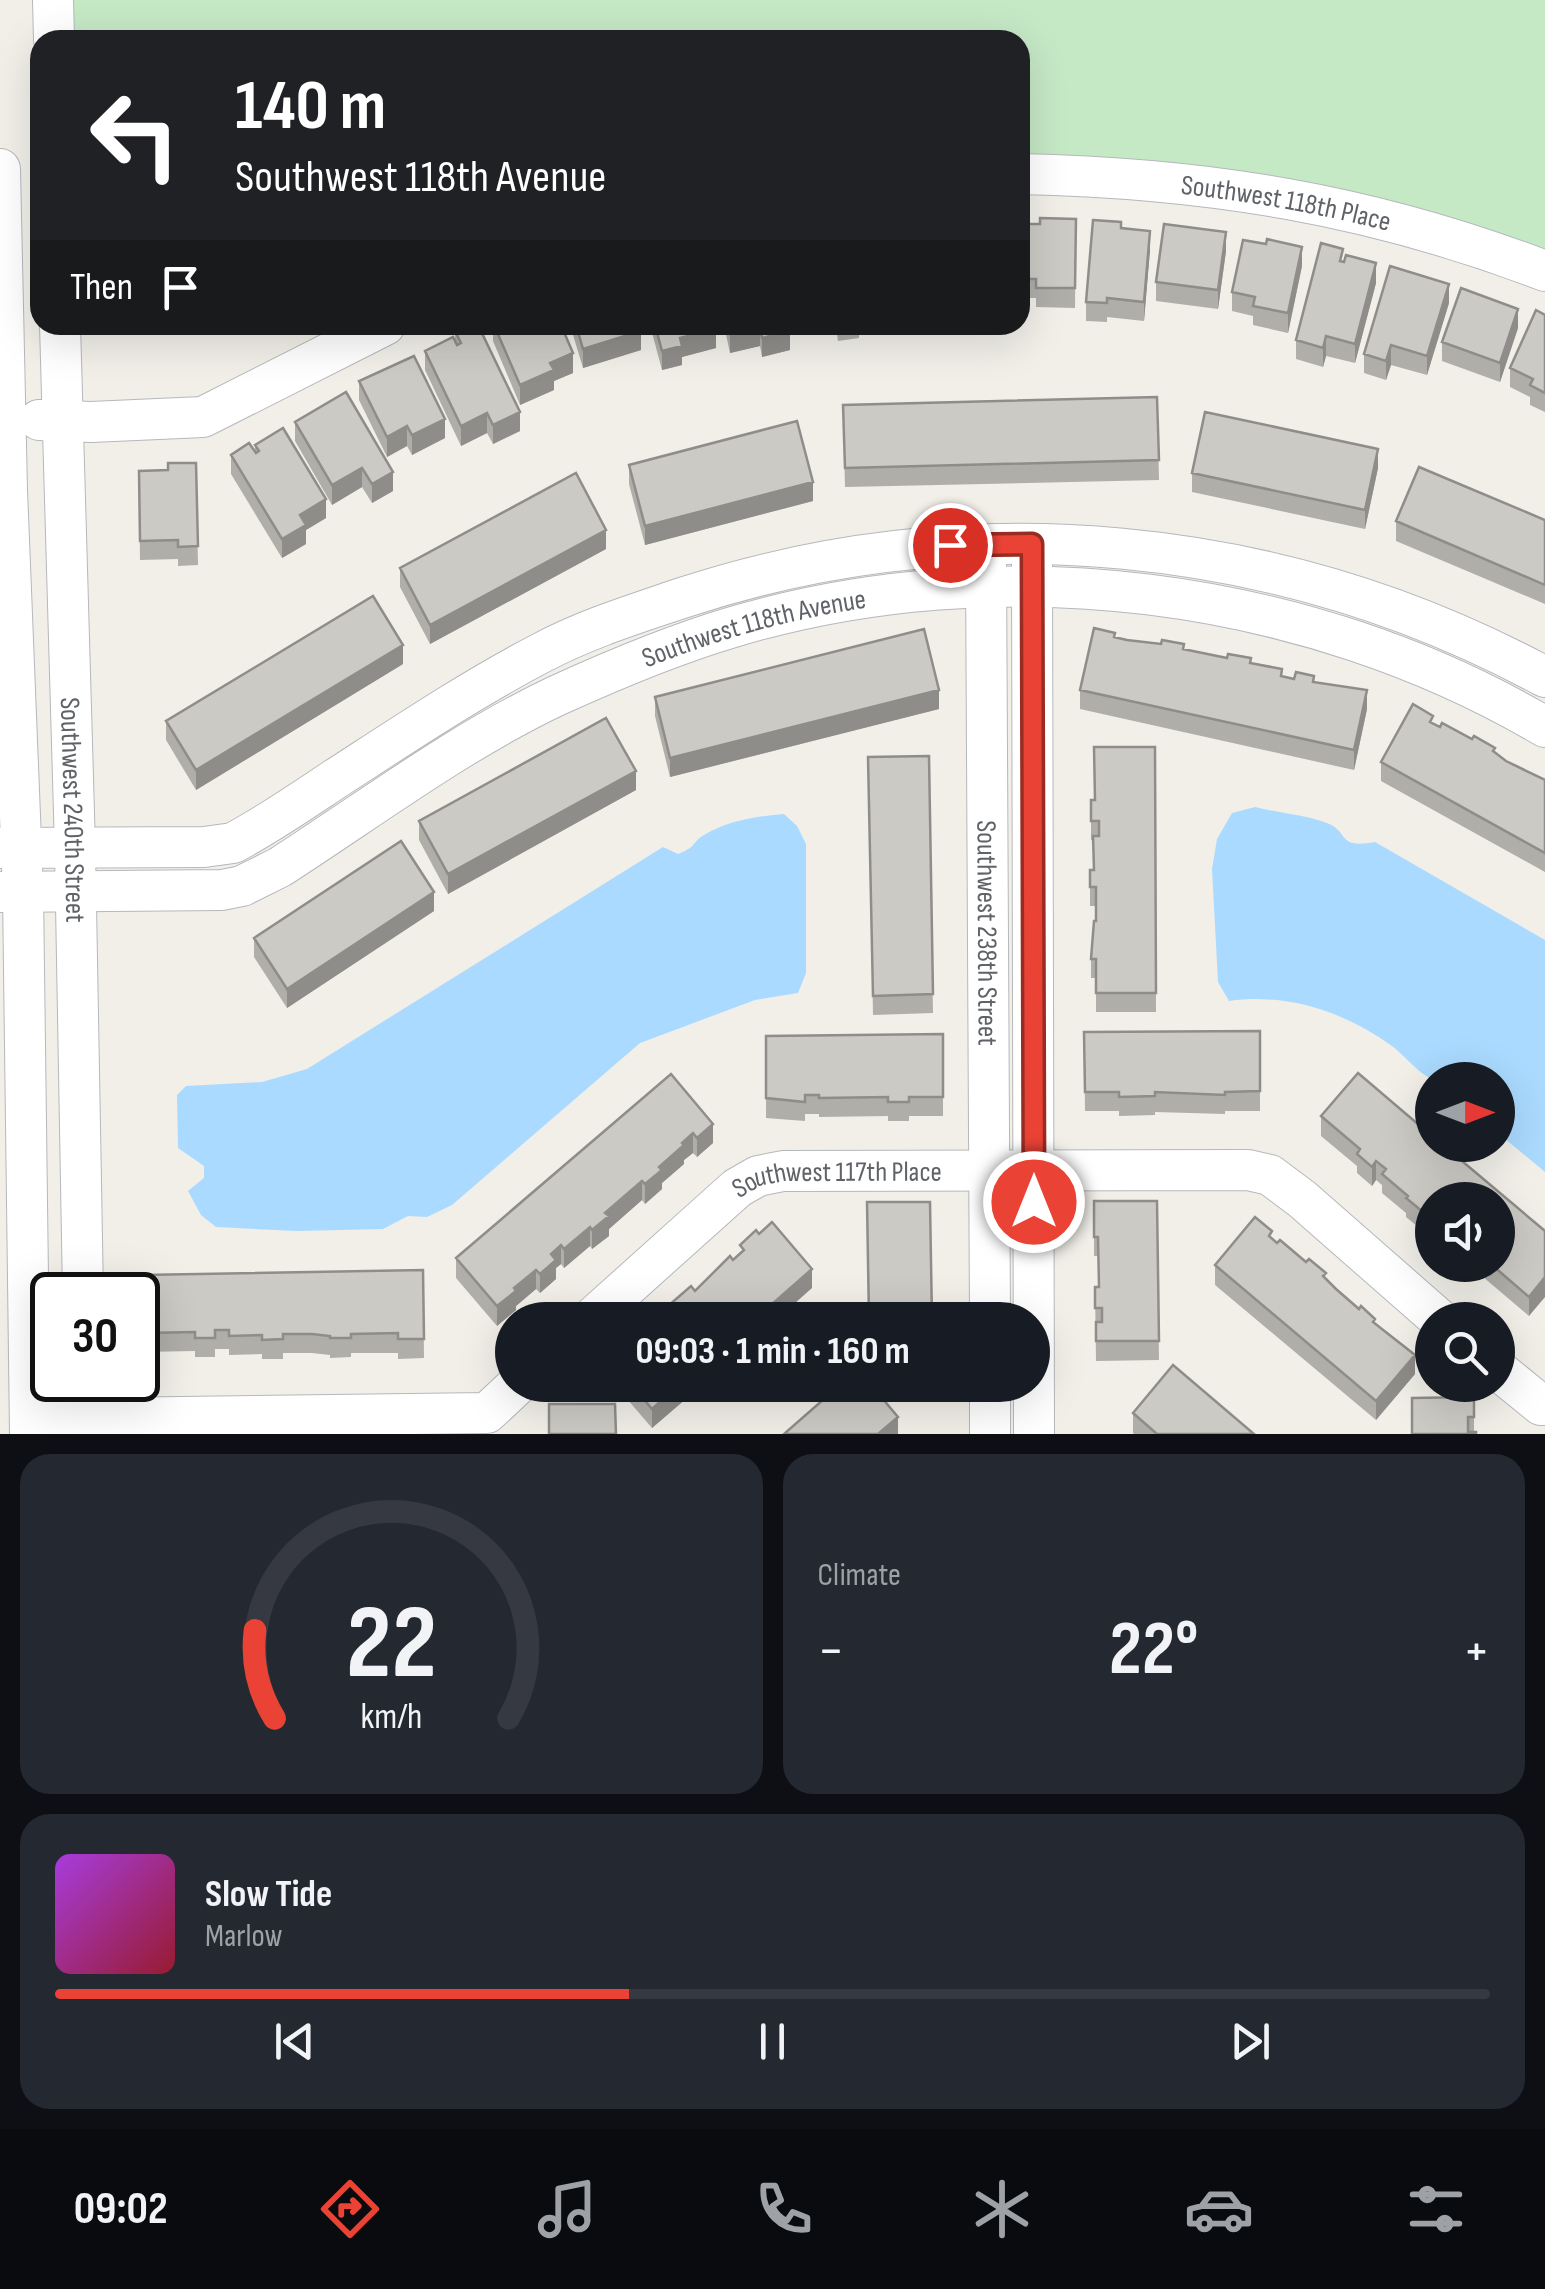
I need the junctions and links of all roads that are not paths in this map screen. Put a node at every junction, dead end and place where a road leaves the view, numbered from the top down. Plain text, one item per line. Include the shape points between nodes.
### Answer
1 (53, 0) edge
2 (54, 30) edge
3 (0, 169) edge
4 (1030, 174) edge
5 (1545, 272) edge
6 (22, 298) edge
7 (60, 335) edge
8 (343, 337) edge
9 (5, 419) junction
10 (63, 421) junction
11 (986, 544) junction
12 (1032, 544) junction
13 (986, 588) junction
14 (1032, 588) junction
15 (1545, 677) edge
16 (1545, 727) edge
17 (11, 848) edge
18 (75, 848) junction
19 (76, 891) junction
20 (11, 892) edge
21 (1034, 1170) junction
22 (989, 1171) junction
23 (84, 1272) edge
24 (610, 1302) edge
25 (990, 1302) edge
26 (1419, 1302) edge
27 (1515, 1387) edge
28 (504, 1402) edge
29 (990, 1402) edge
30 (86, 1410) edge
31 (1542, 1415) edge
32 (487, 1424) edge
33 (30, 1426) edge
34 (990, 1434) edge
35 (1034, 1434) edge

1 - 2 street
3 - 6 street, Southwest 240th Street
4 - 5 street, Southwest 118th Place via 1144,178 1283,196 1430,232
6 - 9 street, Southwest 240th Street
7 - 10 street, Southwest 240th Street
8 - 10 street via 202,417
9 - 10 street
9 - 17 street, Southwest 240th Street
10 - 18 street, Southwest 240th Street
11 - 12 street, Southwest 118th Avenue
11 - 13 street, Southwest 238th Street
11 - 18 street, Southwest 118th Avenue via 792,568 648,609 543,652 477,689 233,843
12 - 14 street, Southwest 238th Street
12 - 15 street, Southwest 118th Avenue via 1197,556 1300,579 1403,611
13 - 14 street, Southwest 118th Avenue
13 - 19 street, Southwest 118th Avenue via 785,614 632,663 509,722 242,886
13 - 22 street, Southwest 238th Street
14 - 16 street, Southwest 118th Avenue via 1141,594 1304,626 1451,678
14 - 21 street, Southwest 238th Street
17 - 18 street, Southwest 118th Avenue
17 - 20 street, Southwest 240th Street
18 - 19 street, Southwest 240th Street
19 - 20 street, Southwest 118th Avenue
19 - 23 street, Southwest 240th Street
20 - 33 street, Southwest 240th Street
21 - 22 street, Southwest 117th Place
21 - 26 street, Southwest 117th Place via 1270,1175
21 - 35 street, Southwest 238th Street
22 - 24 street, Southwest 117th Place via 758,1176
22 - 25 street, Southwest 238th Street
27 - 31 street
28 - 32 street
29 - 34 street
30 - 32 street
30 - 33 street

